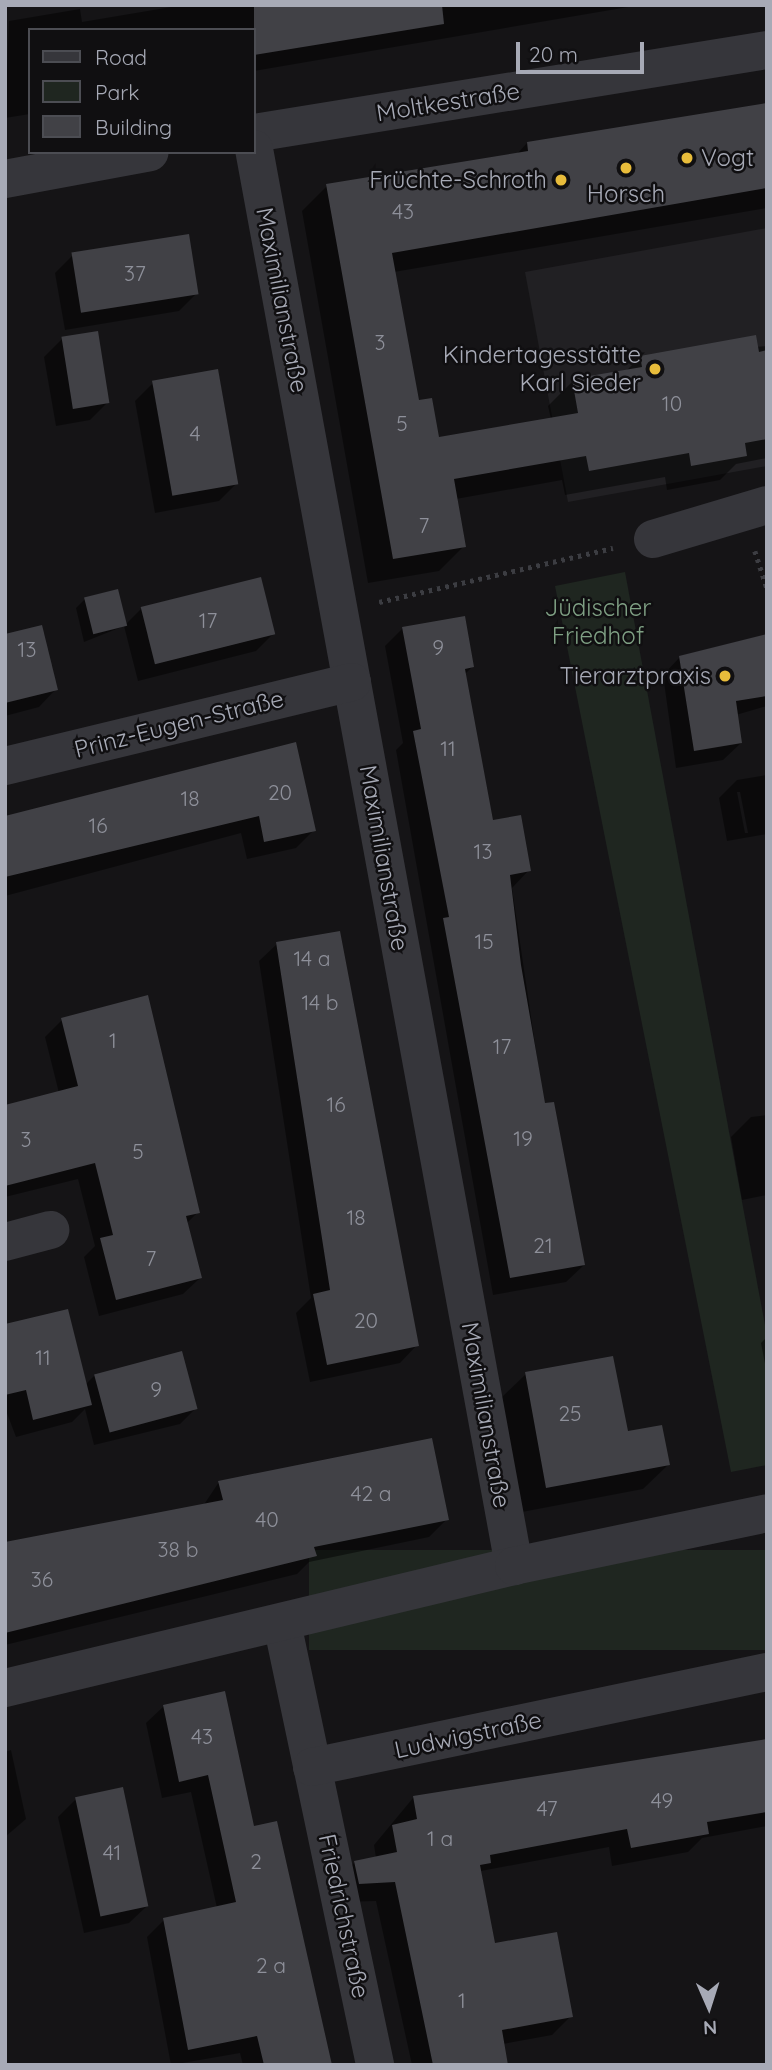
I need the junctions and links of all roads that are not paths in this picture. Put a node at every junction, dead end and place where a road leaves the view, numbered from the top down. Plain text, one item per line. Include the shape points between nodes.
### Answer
1 (767, 50) edge
2 (256, 133) edge
3 (139, 154) edge
4 (255, 154) edge
5 (5, 179) edge
6 (767, 505) edge
7 (653, 539) road end
8 (352, 681) junction
9 (5, 766) edge
10 (50, 1230) dead end
11 (5, 1242) edge
12 (767, 1513) edge
13 (513, 1566) junction
14 (282, 1623) junction
15 (767, 1672) edge
16 (5, 1688) edge
17 (312, 1767) junction
18 (375, 2065) edge

1 - 2 street, Moltkestraße
3 - 5 street
4 - 8 street, Maximilianstraße
6 - 7 street
8 - 9 street, Prinz-Eugen-Straße
8 - 13 street, Maximilianstraße
10 - 11 street
12 - 13 street
13 - 14 street
14 - 16 street
14 - 17 street
15 - 17 street, Ludwigstraße
17 - 18 street, Friedrichstraße

